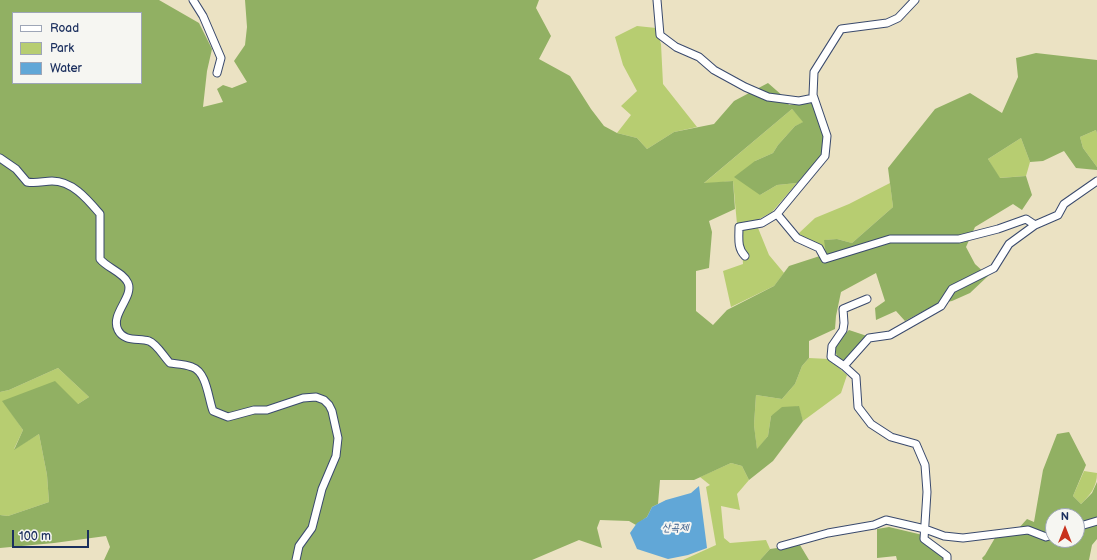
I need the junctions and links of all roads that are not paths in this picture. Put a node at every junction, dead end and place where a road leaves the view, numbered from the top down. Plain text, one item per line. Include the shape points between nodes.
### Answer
1 (193, 0) edge
2 (657, 0) edge
3 (914, 0) edge
4 (216, 73) dead end
5 (814, 98) junction
6 (0, 158) edge
7 (1097, 181) edge
8 (776, 214) junction
9 (1035, 225) junction
10 (745, 256) dead end
11 (867, 299) dead end
12 (844, 366) junction
13 (1097, 521) edge
14 (1085, 525) edge
15 (926, 529) junction
16 (1045, 537) edge
17 (781, 546) dead end
18 (296, 560) edge
19 (947, 560) edge

1 - 4 street via 203,16 221,58
2 - 5 street via 660,35 676,47 699,57 714,70 768,97 799,101
3 - 5 street via 898,18 887,23 841,29 814,72
5 - 8 street via 828,136 825,156
6 - 18 street via 27,182 52,181 67,184 80,192 94,206 100,214 100,259 104,265 121,275 128,284 127,295 117,318 117,329 128,339 154,344 170,364 198,370 205,382 213,411 228,417 316,397 329,405 338,438 336,456 322,490 312,528 299,546
7 - 9 street via 1064,204 1058,215
8 - 9 street via 797,238 819,248 825,259 890,239 959,239 998,229 1026,218
8 - 10 street via 762,223 739,227 739,246
9 - 12 street via 1009,244 994,268 952,289 941,306 890,335 869,338
11 - 12 street via 843,309 843,330 832,346 831,357
12 - 15 street via 856,377 858,407 871,424 891,437 916,444 924,465 927,492
13 - 14 street
15 - 16 street via 944,536 963,538 1028,530
15 - 17 street via 886,520
15 - 19 street via 924,540 947,556

